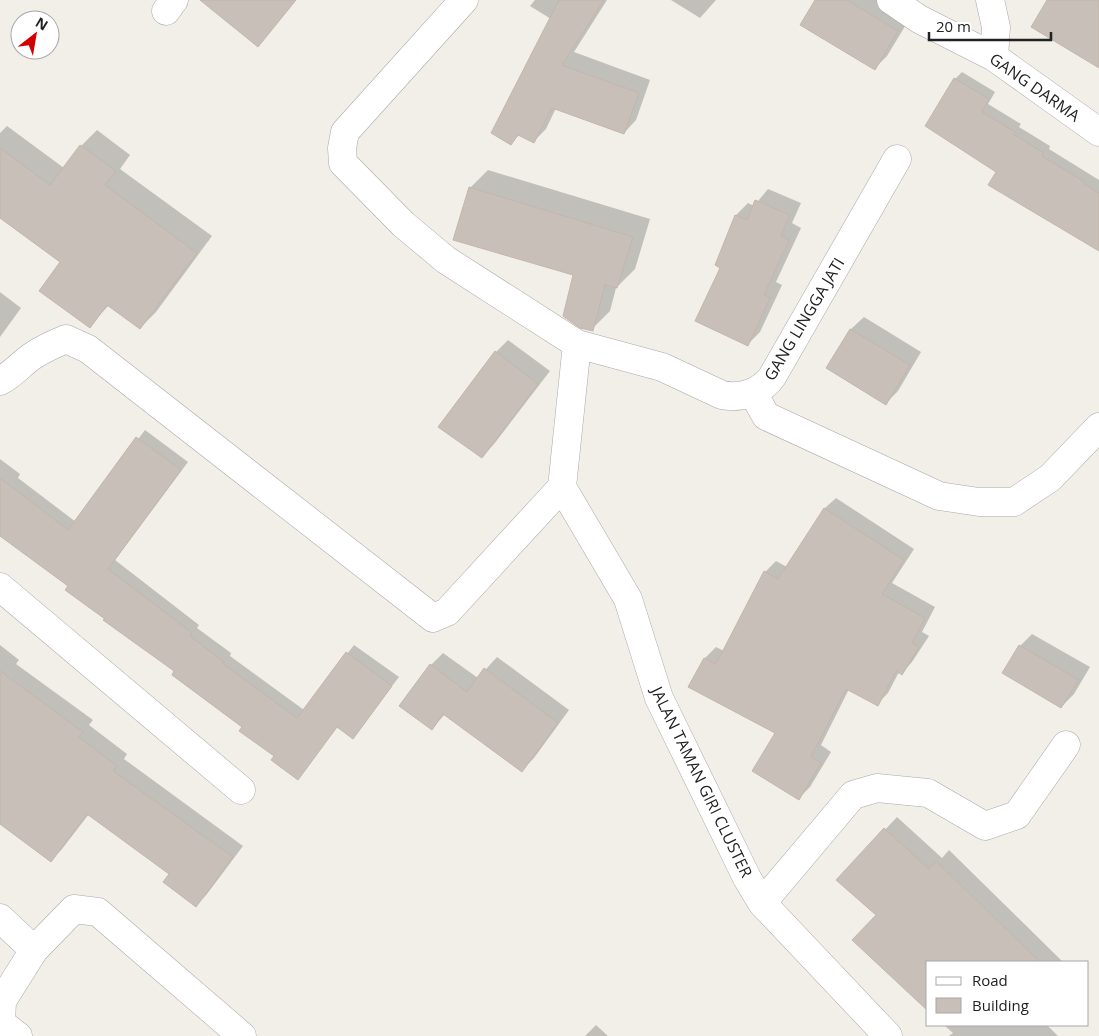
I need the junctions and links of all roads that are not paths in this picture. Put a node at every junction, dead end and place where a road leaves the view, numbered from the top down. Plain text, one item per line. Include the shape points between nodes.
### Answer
1 (464, 0) edge
2 (891, 0) edge
3 (990, 0) edge
4 (994, 57) junction
5 (1099, 132) edge
6 (897, 159) dead end
7 (577, 344) junction
8 (0, 381) edge
9 (753, 393) junction
10 (1099, 427) edge
11 (562, 487) junction
12 (0, 587) edge
13 (1066, 745) dead end
14 (240, 790) dead end
15 (762, 903) junction
16 (0, 918) edge
17 (34, 950) junction
18 (18, 1036) edge
19 (242, 1036) edge
20 (888, 1036) edge

1 - 7 street via 345,132 343,163 403,224 446,260
2 - 4 street, GANG DARMA via 919,19
3 - 4 street via 996,28
4 - 5 street, GANG DARMA
6 - 9 street, GANG LINGGA JATI via 772,377
7 - 9 street, GANG LINGGA JATI via 662,367 722,395
7 - 11 street
8 - 11 street via 30,357 66,339 88,349 433,618 446,612
9 - 10 street via 766,416 939,496 979,502 1014,502 1050,478
11 - 15 street, JALAN TAMAN GIRI CLUSTER via 628,599 659,698
12 - 14 street
13 - 15 street via 1017,815 985,826 928,794 877,788 853,796
15 - 20 street, JALAN TAMAN GIRI CLUSTER
16 - 17 street
17 - 18 street via 2,1001 1,1022
17 - 19 street via 74,909 98,912

